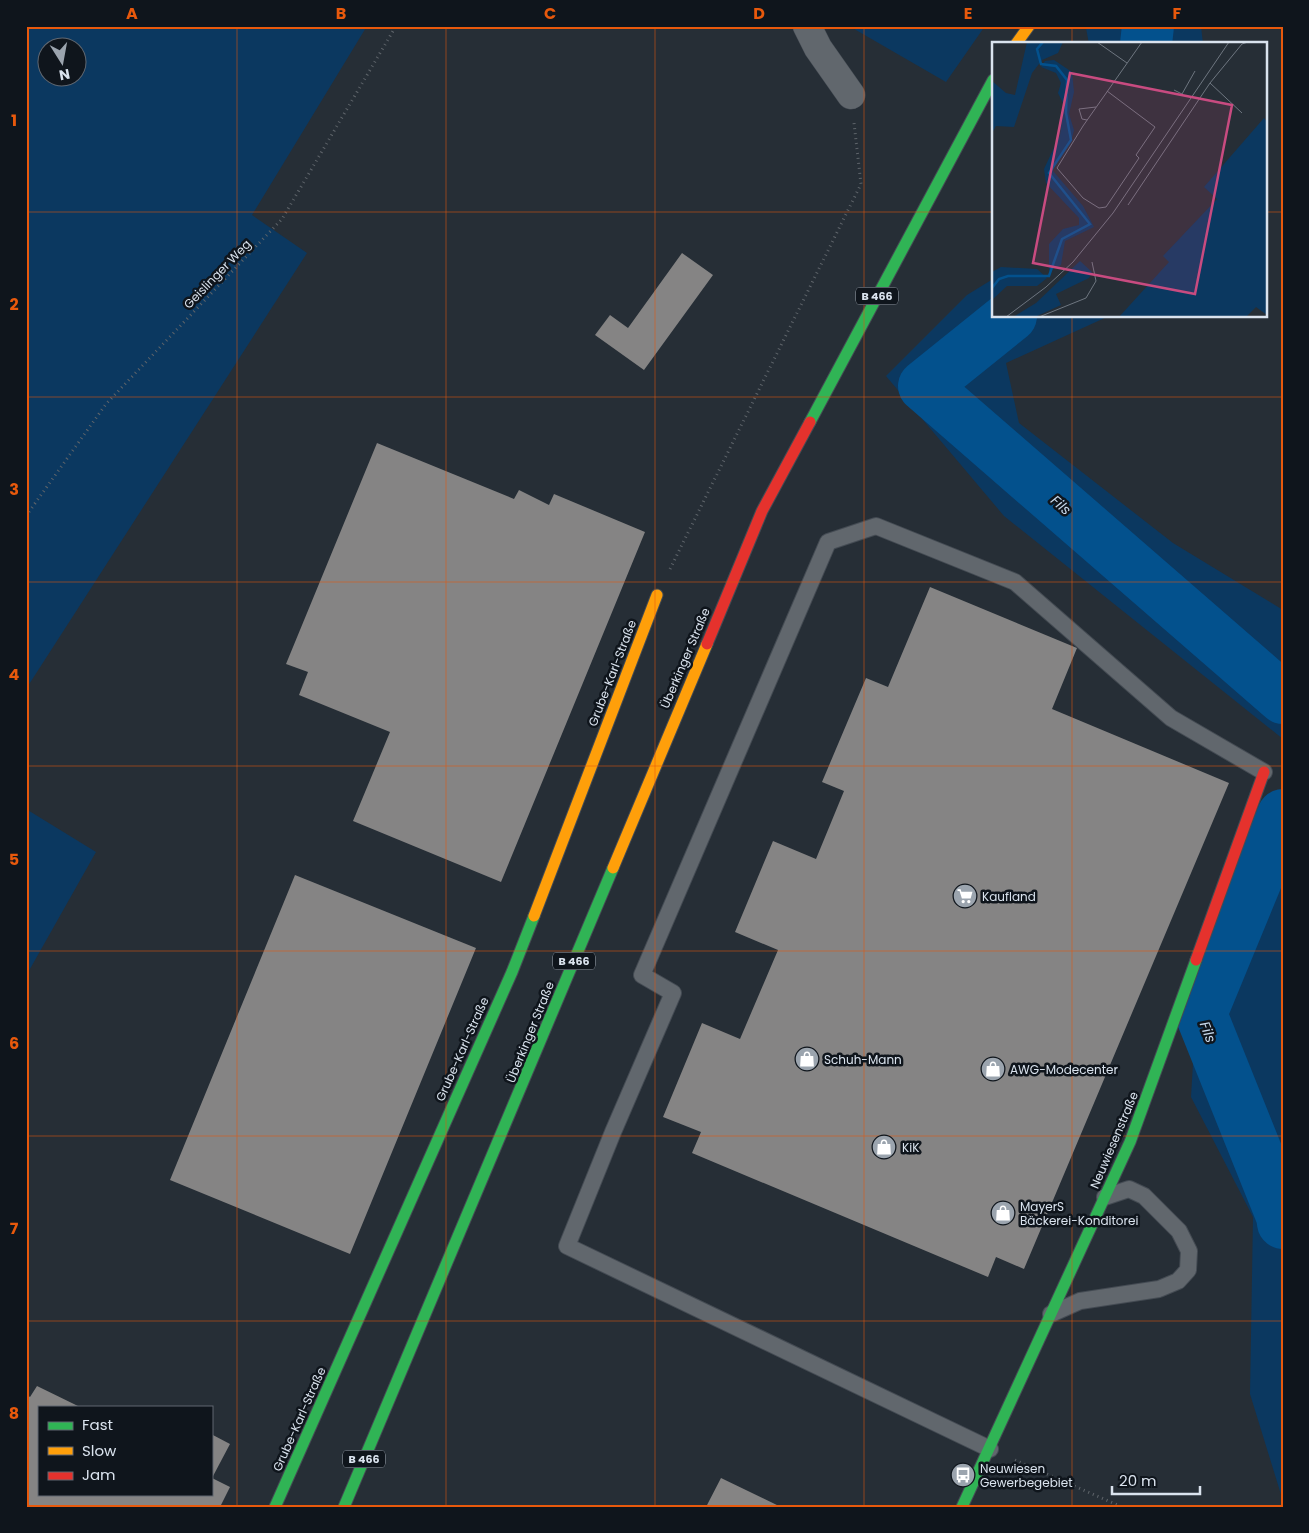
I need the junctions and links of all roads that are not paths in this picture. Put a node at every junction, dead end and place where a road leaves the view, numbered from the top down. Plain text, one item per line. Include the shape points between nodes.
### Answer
1 (807, 26) edge
2 (1028, 26) edge
3 (1017, 42) edge
4 (992, 82) edge
5 (851, 95) road end
6 (657, 595) road end
7 (1264, 772) joint
8 (1105, 1197) junction
9 (1051, 1314) junction
10 (990, 1449) junction
11 (275, 1507) edge
12 (344, 1507) edge
13 (962, 1507) edge

1 - 5 street via 818,48
2 - 3 street
4 - 12 street, Überkinger Straße / B 466 via 762,511
6 - 11 street, Grube-Karl-Straße via 512,972
7 - 8 street, Neuwiesenstraße via 1130,1142
7 - 10 lane via 1171,718 1015,582 876,526 828,542 642,975 673,992 566,1246
8 - 9 street, Neuwiesenstraße
8 - 9 lane via 1129,1189 1144,1196 1179,1231 1189,1251 1188,1270 1178,1281 1159,1289 1080,1301
9 - 10 street, Neuwiesenstraße
10 - 13 street, Neuwiesenstraße

